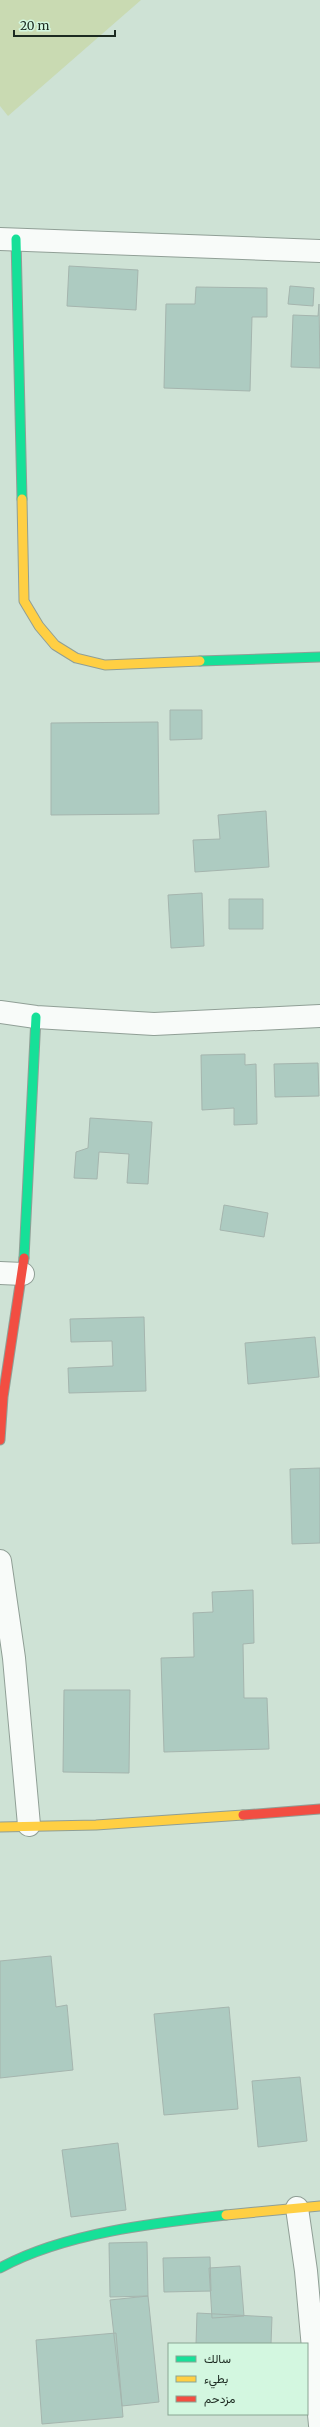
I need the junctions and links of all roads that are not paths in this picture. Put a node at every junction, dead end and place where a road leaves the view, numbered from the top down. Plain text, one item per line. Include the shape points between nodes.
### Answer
1 (8, 239) edge
2 (320, 252) edge
3 (320, 657) edge
4 (0, 1012) edge
5 (320, 1016) edge
6 (36, 1017) junction
7 (0, 1273) edge
8 (23, 1274) junction
9 (0, 1440) edge
10 (0, 1561) edge
11 (320, 1809) edge
12 (29, 1825) junction
13 (0, 1827) edge
14 (320, 2206) edge
15 (296, 2208) junction
16 (0, 2268) edge
17 (320, 2425) edge

1 - 2 street
1 - 3 street via 24,601 37,624 59,650 81,661 105,665
4 - 6 street
5 - 6 street via 154,1024
6 - 8 street
7 - 8 street
8 - 9 street via 3,1397
10 - 12 street via 14,1658
11 - 12 street via 96,1825
12 - 13 street
14 - 15 street
15 - 16 street via 162,2222 76,2240 18,2257
15 - 17 street via 306,2271

